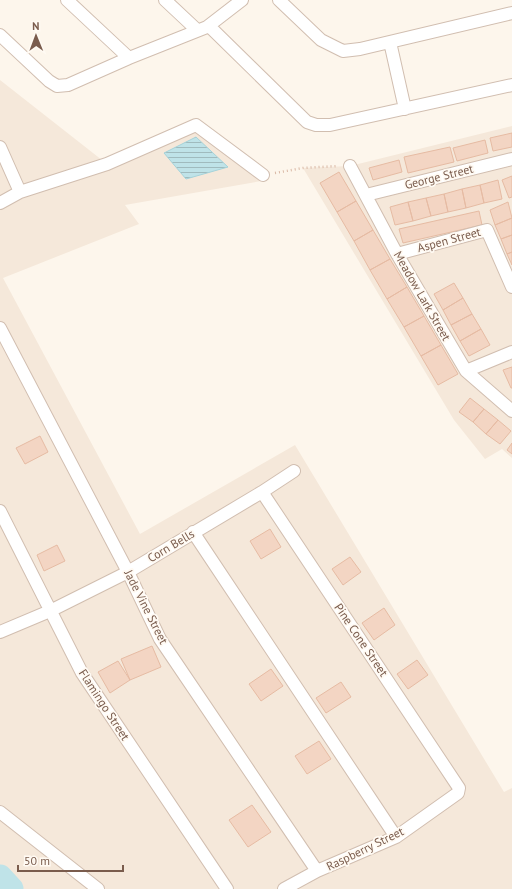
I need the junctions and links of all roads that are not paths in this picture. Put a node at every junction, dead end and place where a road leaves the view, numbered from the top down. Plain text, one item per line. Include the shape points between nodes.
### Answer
1 (67, 0) edge
2 (165, 0) edge
3 (242, 0) edge
4 (279, 0) edge
5 (512, 13) edge
6 (203, 28) junction
7 (0, 35) edge
8 (390, 42) junction
9 (129, 58) junction
10 (512, 85) edge
11 (405, 109) junction
12 (0, 147) edge
13 (512, 159) edge
14 (350, 166) road end
15 (263, 175) road end
16 (20, 192) junction
17 (366, 195) junction
18 (0, 203) edge
19 (397, 254) junction
20 (512, 287) edge
21 (0, 328) edge
22 (512, 352) edge
23 (466, 371) junction
24 (512, 411) edge
25 (294, 471) dead end
26 (262, 492) junction
27 (0, 511) edge
28 (194, 532) junction
29 (128, 572) junction
30 (50, 611) junction
31 (0, 632) edge
32 (459, 788) joint
33 (0, 812) edge
34 (396, 837) junction
35 (317, 871) junction
36 (98, 889) edge
37 (226, 889) edge
38 (284, 889) edge

1 - 9 street
2 - 6 street
3 - 6 street
4 - 8 street via 321,40 333,47 343,50 360,49
5 - 8 street
6 - 9 street
6 - 11 street via 307,122 330,125
7 - 9 street via 57,86 68,85
8 - 11 street
10 - 11 street
12 - 16 street
13 - 17 street, George Street
14 - 17 street, Meadow Lark Street
15 - 16 street via 196,125 107,164
16 - 18 street
17 - 19 street, Meadow Lark Street
19 - 20 street, Aspen Street via 487,230
19 - 23 street, Meadow Lark Street
21 - 29 street, Jade Vine Street
22 - 23 street
23 - 24 street, Meadow Lark Street
25 - 26 street, Corn Bells
26 - 28 street, Corn Bells
26 - 32 street, Pine Cone Street
27 - 30 street, Flamingo Street
28 - 29 street, Corn Bells
28 - 34 street
29 - 30 street, Corn Bells
29 - 35 street, Jade Vine Street via 160,639
30 - 31 street, Corn Bells
30 - 37 street, Flamingo Street via 82,673
32 - 34 street, Raspberry Street via 458,793
33 - 36 street
34 - 35 street, Raspberry Street
35 - 38 street, Raspberry Street

